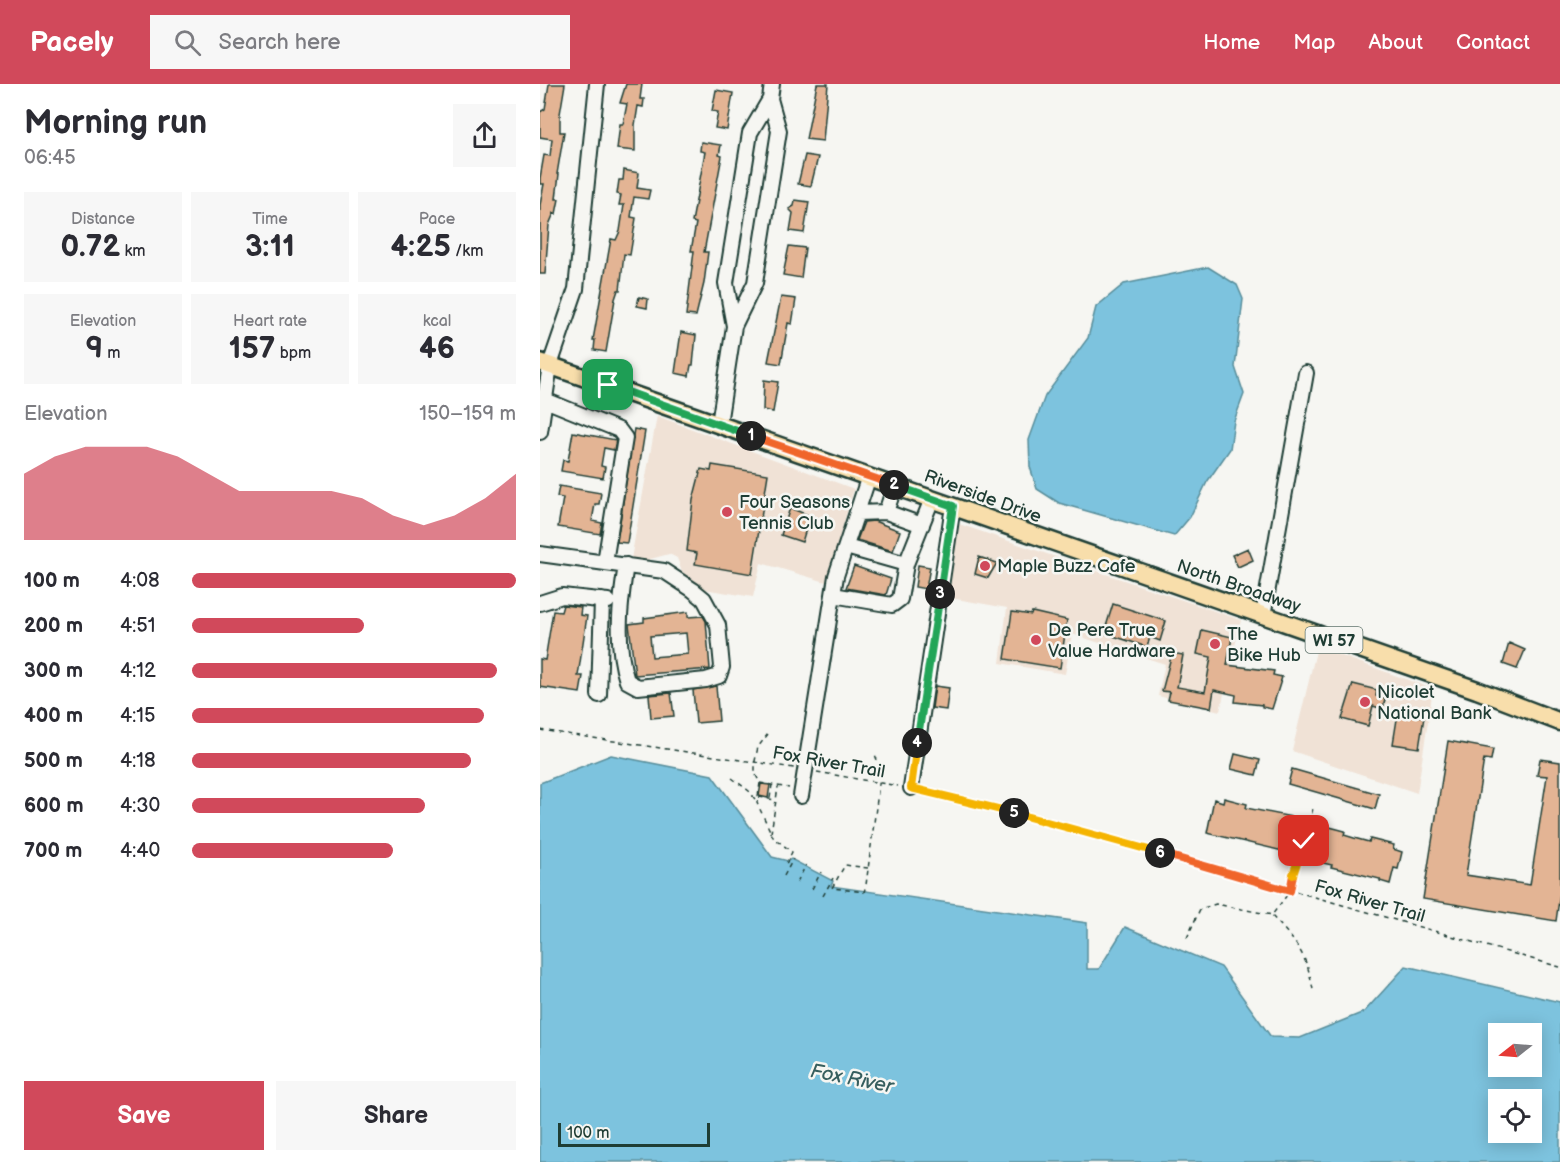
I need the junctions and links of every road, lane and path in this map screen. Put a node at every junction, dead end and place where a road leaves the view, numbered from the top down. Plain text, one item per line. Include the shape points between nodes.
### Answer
1 (597, 84) edge
2 (772, 84) edge
3 (770, 99) junction
4 (734, 326) junction
5 (545, 363) edge
6 (1306, 373) dead end
7 (545, 399) junction
8 (719, 424) junction
9 (540, 432) edge
10 (869, 476) junction
11 (895, 486) junction
12 (932, 499) junction
13 (953, 506) junction
14 (886, 512) junction
15 (857, 513) junction
16 (922, 525) junction
17 (846, 547) junction
18 (540, 554) edge
19 (1107, 561) joint
20 (605, 562) junction
21 (906, 564) junction
22 (626, 566) junction
23 (833, 595) junction
24 (602, 600) junction
25 (540, 603) edge
26 (620, 603) junction
27 (1263, 616) junction
28 (599, 695) dead end
29 (1560, 722) edge
30 (540, 730) edge
31 (768, 734) dead end
32 (874, 752) dead end
33 (755, 761) junction
34 (805, 770) junction
35 (732, 778) dead end
36 (760, 783) junction
37 (879, 784) junction
38 (772, 785) junction
39 (911, 788) junction
40 (801, 796) dead end
41 (758, 797) junction
42 (770, 799) junction
43 (776, 800) junction
44 (757, 803) junction
45 (1314, 806) dead end
46 (771, 834) junction
47 (793, 859) dead end
48 (806, 865) dead end
49 (785, 866) dead end
50 (868, 868) junction
51 (821, 872) dead end
52 (784, 876) dead end
53 (833, 878) dead end
54 (797, 882) dead end
55 (812, 889) dead end
56 (1290, 891) junction
57 (823, 896) dead end
58 (1272, 915) junction
59 (1187, 938) dead end
60 (1560, 967) edge
61 (1313, 990) dead end

1 - 5 street via 576,289
2 - 3 street
3 - 4 street via 779,131 755,283
3 - 4 street via 750,133 726,283
4 - 8 street
5 - 7 street
5 - 8 main road, Riverside Drive / WI 57
6 - 27 street
7 - 9 street
7 - 20 street via 619,429 625,438
8 - 10 main road, Riverside Drive / WI 57
10 - 11 main road, Riverside Drive / WI 57
10 - 15 street
11 - 12 main road, Riverside Drive / WI 57
11 - 14 street
12 - 13 main road, Riverside Drive / WI 57
12 - 16 street
13 - 19 main road, Riverside Drive / WI 57
13 - 39 street
14 - 15 street
14 - 16 street
15 - 17 street
16 - 21 street
17 - 21 street
17 - 23 street
18 - 20 street
19 - 27 main road, North Broadway / WI 57
20 - 22 street
21 - 23 street via 900,599 892,605
22 - 26 street
22 - 26 street via 664,571 704,599 718,625 719,676 632,686 624,671
23 - 34 street
24 - 25 street via 562,596
24 - 26 street
24 - 28 street
27 - 29 main road, North Broadway / WI 57
30 - 33 path, Fox River Trail
31 - 33 path via 758,747
32 - 37 path via 881,770
33 - 34 path, Fox River Trail
33 - 36 path
34 - 37 path, Fox River Trail
34 - 40 street
35 - 44 path
36 - 38 path
36 - 41 path
37 - 39 path, Fox River Trail
37 - 50 path
38 - 42 path
38 - 43 path via 778,786
39 - 56 path, Fox River Trail via 1053,823
41 - 42 path
41 - 44 path
42 - 43 path
43 - 46 path
44 - 46 path
45 - 56 path
46 - 49 path via 792,852
47 - 52 path
48 - 54 path
50 - 50 path via 864,892 832,888 845,865
51 - 55 path
53 - 57 path
56 - 58 path
56 - 60 path, Fox River Trail
58 - 59 path via 1216,904 1200,909
58 - 61 path via 1301,948

